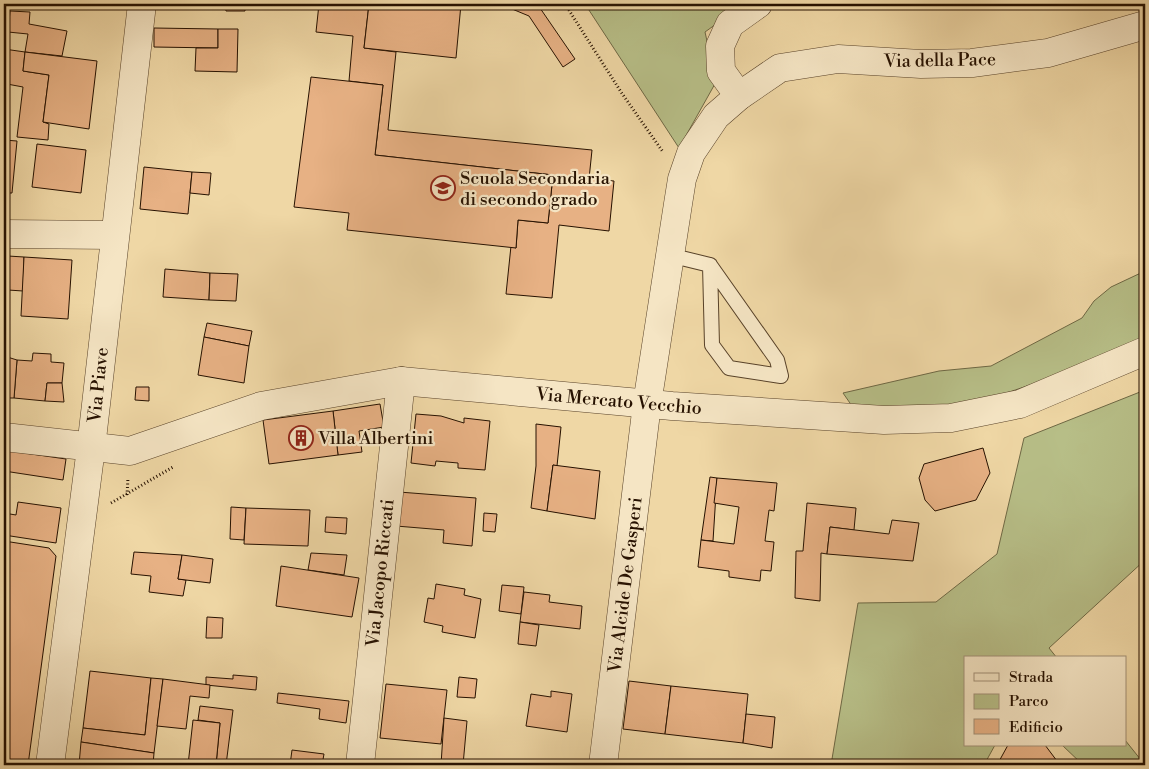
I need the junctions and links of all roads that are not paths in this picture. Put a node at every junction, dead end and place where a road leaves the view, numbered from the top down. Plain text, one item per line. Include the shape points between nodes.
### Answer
1 (142, 4) edge
2 (758, 4) edge
3 (1145, 25) edge
4 (739, 96) junction
5 (4, 234) edge
6 (114, 234) junction
7 (669, 255) junction
8 (710, 265) junction
9 (1145, 351) edge
10 (401, 381) junction
11 (647, 404) junction
12 (4, 437) edge
13 (91, 448) junction
14 (50, 765) edge
15 (360, 765) edge
16 (603, 765) edge

1 - 6 street, Via Piave
2 - 4 street via 730,24 720,46 721,71
3 - 4 street, Via della Pace via 1048,52 972,63 921,64 838,59 780,68
4 - 7 street, Via della Pace via 716,116 692,152 682,179
5 - 6 street
6 - 13 street, Via Piave
7 - 8 lane
7 - 11 street, Via della Pace
8 - 8 lane via 712,345 729,368 781,376 777,360
9 - 11 street, Via Mercato Vecchio via 1020,404 951,418 884,420
10 - 11 street, Via Mercato Vecchio
10 - 13 street, Via Mercato Vecchio via 261,406 130,451
10 - 15 street, Via Jacopo Riccati
11 - 16 street, Via Alcide De Gasperi
12 - 13 street, Via Mercato Vecchio
13 - 14 street, Via Piave

